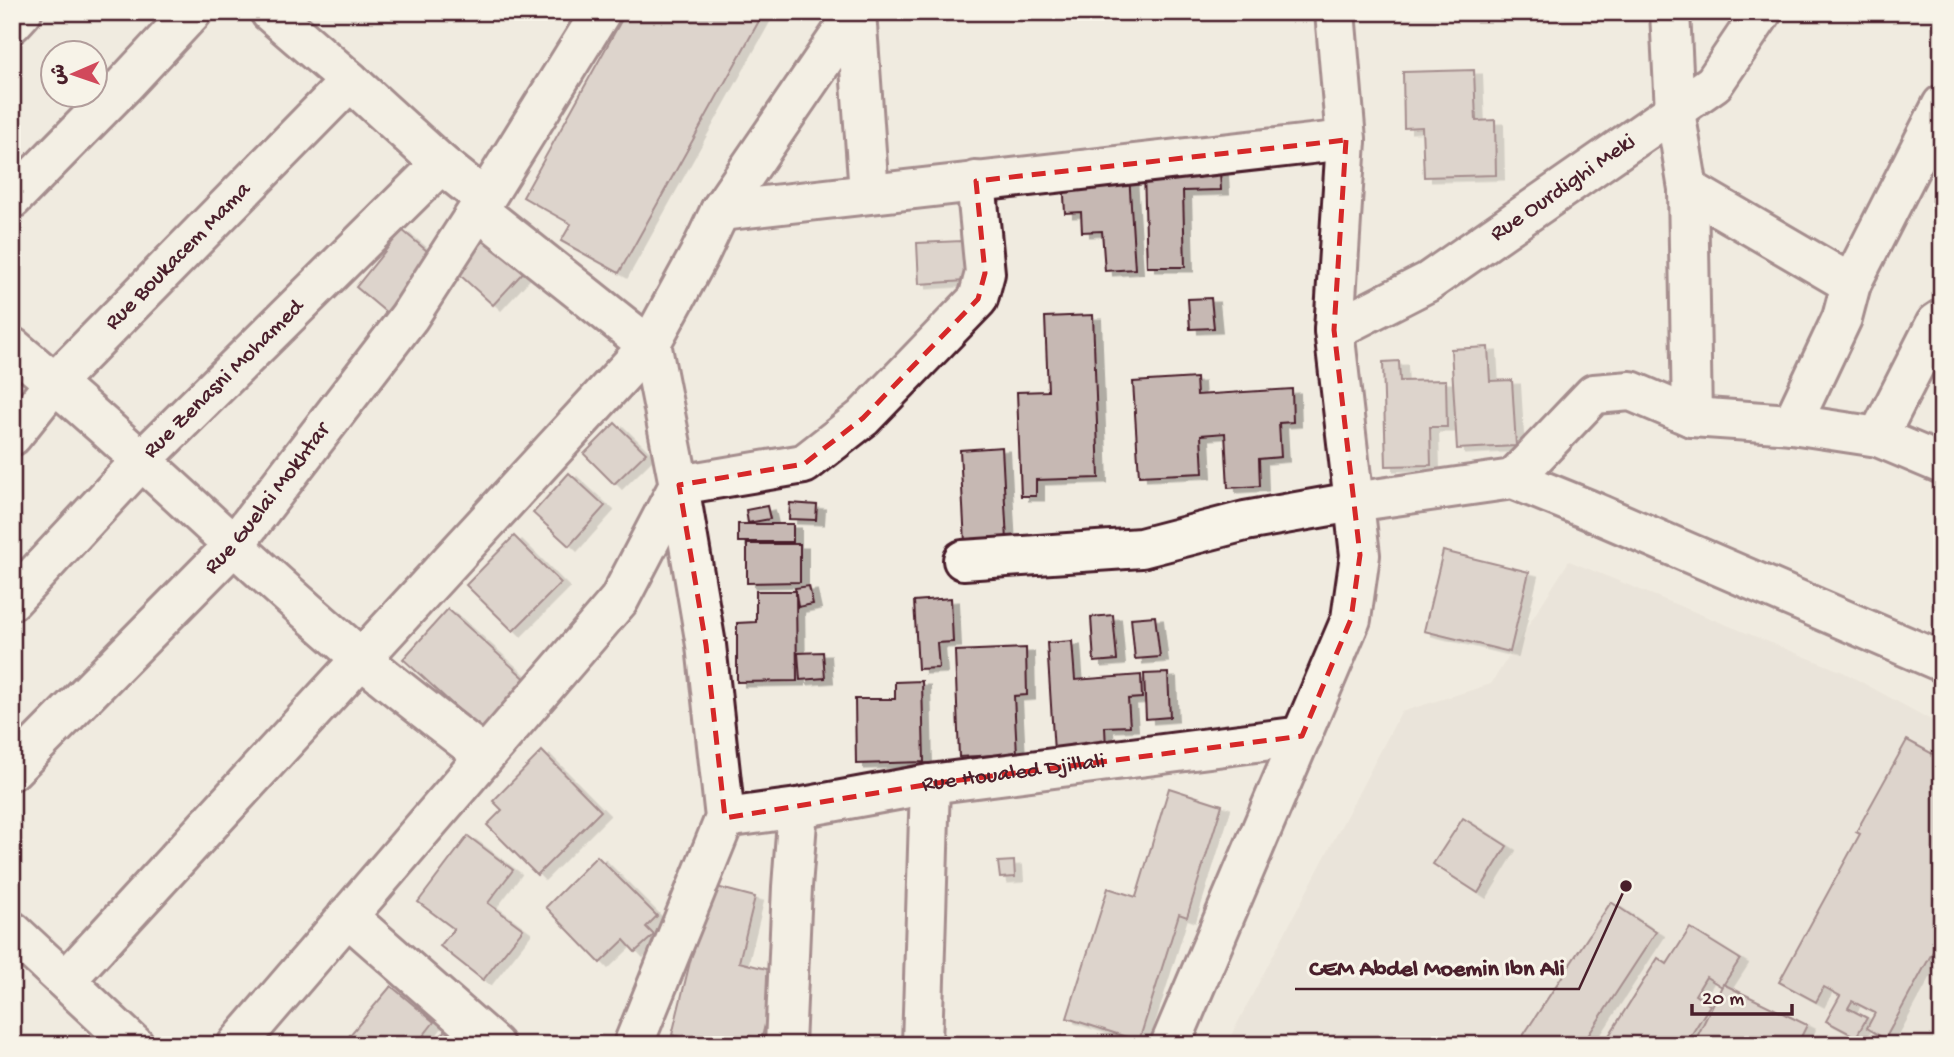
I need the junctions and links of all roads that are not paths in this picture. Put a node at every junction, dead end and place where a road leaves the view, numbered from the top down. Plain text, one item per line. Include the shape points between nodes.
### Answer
1 (22, 12) edge
2 (192, 12) edge
3 (270, 12) edge
4 (601, 12) edge
5 (856, 12) edge
6 (1335, 12) edge
7 (1670, 12) edge
8 (1762, 12) edge
9 (12, 23) edge
10 (350, 80) junction
11 (1942, 105) edge
12 (1675, 111) junction
13 (1346, 140) junction
14 (441, 164) junction
15 (976, 181) junction
16 (1688, 190) junction
17 (869, 193) junction
18 (12, 199) edge
19 (485, 199) junction
20 (720, 211) junction
21 (1851, 284) junction
22 (1942, 319) edge
23 (1334, 330) junction
24 (643, 340) junction
25 (12, 347) edge
26 (55, 382) junction
27 (1692, 417) junction
28 (1792, 424) junction
29 (12, 436) edge
30 (1878, 437) junction
31 (141, 461) junction
32 (1942, 464) edge
33 (1513, 479) junction
34 (679, 485) junction
35 (1353, 502) junction
36 (234, 545) junction
37 (963, 560) dead end
38 (12, 600) edge
39 (360, 658) junction
40 (1942, 662) edge
41 (1302, 736) junction
42 (484, 756) junction
43 (12, 770) edge
44 (930, 784) junction
45 (798, 808) junction
46 (725, 818) junction
47 (347, 916) junction
48 (12, 931) edge
49 (66, 980) junction
50 (134, 1045) edge
51 (237, 1045) edge
52 (494, 1045) edge
53 (633, 1045) edge
54 (785, 1045) edge
55 (922, 1045) edge
56 (1170, 1045) edge

1 - 9 street
2 - 18 street
3 - 10 street
4 - 19 street, Rue Guelai Mokhtar
5 - 17 street
5 - 20 street
6 - 13 street
7 - 12 street
8 - 12 street, Rue Ourdighi Meki via 1714,83
10 - 14 street
10 - 26 street, Rue Boukacem Mama
11 - 21 street
12 - 16 street
12 - 23 street, Rue Ourdighi Meki via 1428,282
13 - 15 street
13 - 23 street
14 - 19 street
14 - 31 street, Rue Zenasni Mohamed
15 - 17 street
15 - 34 street via 985,273 978,299 863,418 804,464
16 - 21 street
16 - 27 street
17 - 20 street
19 - 24 street via 479,211
19 - 36 street, Rue Guelai Mokhtar via 409,317
20 - 24 street via 699,255
21 - 28 street via 1842,318
22 - 30 street
23 - 35 street
24 - 34 street
24 - 39 street
25 - 26 street
26 - 29 street, Rue Boukacem Mama
26 - 31 street
27 - 28 street
27 - 33 street via 1631,391 1594,394
28 - 30 street
30 - 32 street
31 - 36 street
31 - 38 street, Rue Zenasni Mohamed
33 - 35 street
33 - 40 street
34 - 42 street via 619,600
34 - 46 street via 706,645
35 - 37 street via 1245,521 1141,548
35 - 41 street via 1360,555 1352,619
36 - 39 street
36 - 43 street, Rue Guelai Mokhtar
39 - 42 street
39 - 49 street
41 - 44 street, Rue Houaled Djillali
41 - 56 street
42 - 47 street
44 - 45 street, Rue Houaled Djillali
44 - 55 street
45 - 46 street, Rue Houaled Djillali
45 - 54 street
46 - 53 street
47 - 51 street
47 - 52 street
48 - 49 street
49 - 50 street

